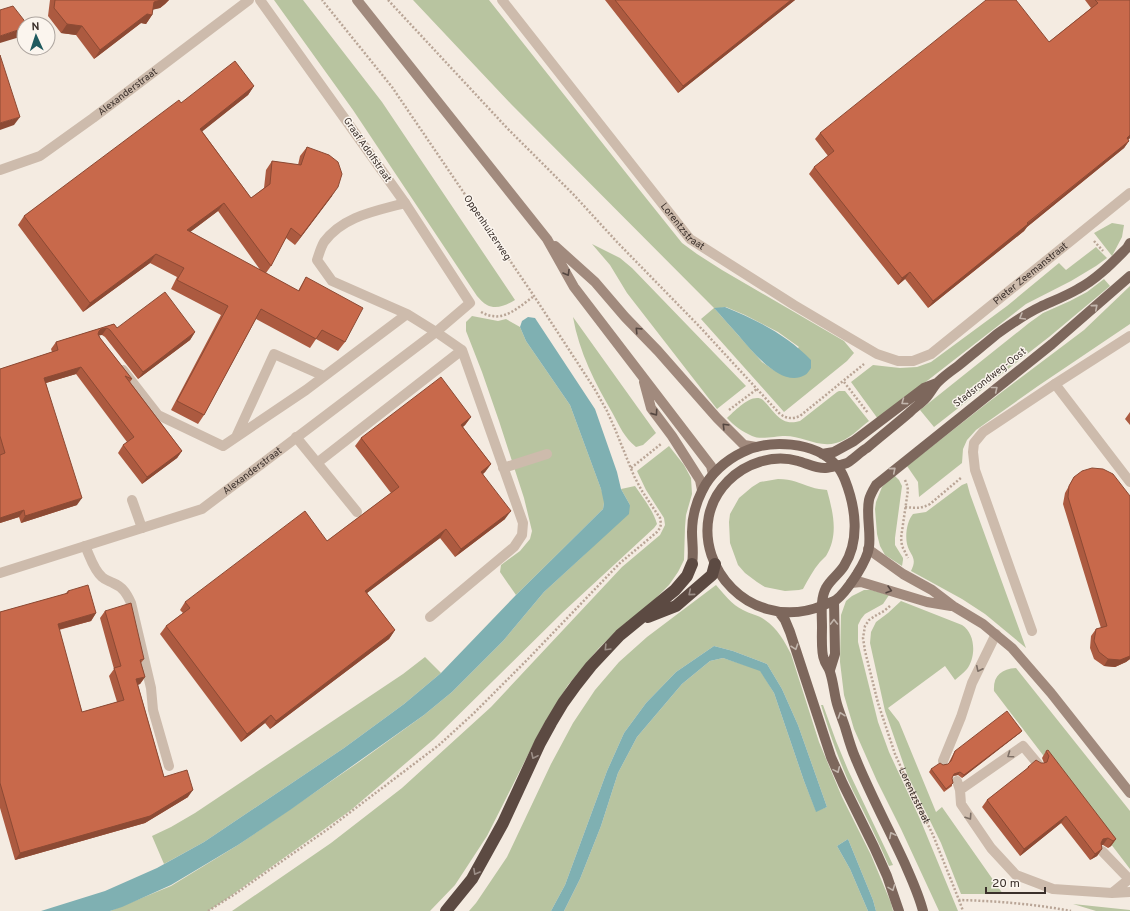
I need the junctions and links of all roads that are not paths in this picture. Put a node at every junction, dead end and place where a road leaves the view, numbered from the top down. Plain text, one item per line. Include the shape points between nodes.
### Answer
1 (248, 0) edge
2 (260, 0) edge
3 (356, 0) edge
4 (502, 0) edge
5 (0, 170) edge
6 (1130, 193) edge
7 (405, 203) junction
8 (547, 239) junction
9 (1130, 243) edge
10 (1130, 276) edge
11 (470, 303) joint
12 (407, 314) junction
13 (436, 332) junction
14 (1130, 336) edge
15 (462, 350) junction
16 (931, 354) joint
17 (114, 360) edge
18 (324, 376) junction
19 (642, 376) junction
20 (937, 383) junction
21 (1055, 384) junction
22 (236, 437) junction
23 (296, 437) junction
24 (756, 447) junction
25 (547, 454) dead end
26 (822, 454) junction
27 (317, 463) junction
28 (837, 466) junction
29 (503, 468) junction
30 (713, 474) junction
31 (1130, 482) edge
32 (702, 490) junction
33 (719, 492) junction
34 (132, 500) dead end
35 (357, 512) dead end
36 (142, 528) junction
37 (854, 541) junction
38 (85, 546) junction
39 (868, 549) junction
40 (692, 564) joint
41 (715, 564) junction
42 (0, 573) edge
43 (851, 583) junction
44 (834, 601) junction
45 (822, 606) junction
46 (953, 606) junction
47 (778, 612) junction
48 (430, 617) dead end
49 (636, 622) junction
50 (1032, 631) dead end
51 (996, 634) junction
52 (830, 670) junction
53 (943, 761) dead end
54 (1038, 764) edge
55 (169, 766) dead end
56 (1130, 793) edge
57 (1102, 850) edge
58 (1130, 892) edge
59 (1112, 893) junction
60 (446, 911) edge
61 (899, 911) edge
62 (923, 911) edge

1 - 5 street, Alexanderstraat via 40,156
2 - 7 street, Graaf Adolfstraat
3 - 8 main road
4 - 16 street, Lorentzstraat via 690,239 877,354 898,361 913,361
6 - 16 street, Pieter Zeemanstraat
7 - 11 street, Graaf Adolfstraat
7 - 12 street via 364,214 338,227 324,243 317,260 332,281
8 -> 19 main road via 574,286
24 -> 8 main road via 744,445 595,282
9 -> 20 main road via 1096,277 1079,289 1015,321
39 -> 10 main road, Stadsrondweg-Oost via 869,500 876,485 1052,344
11 - 13 street, Alexanderstraat
12 - 13 street
12 - 18 street
13 - 15 street
13 - 23 street, Alexanderstraat
14 - 21 street
15 - 27 street
15 - 29 street
17 - 22 street via 158,415 223,446
18 - 22 street
18 - 22 street via 274,354
19 - 30 main road via 711,466
19 -> 32 main road via 651,408 700,480
20 -> 26 main road via 924,388 854,441 834,452
20 - 28 main road via 926,398 885,434 846,464
21 - 31 street
21 - 50 street via 983,432 974,443 973,452 975,470
23 - 27 street
23 - 36 street, Alexanderstraat via 202,509
24 - 26 main road via 769,444 796,445
24 - 30 main road via 732,457
25 - 29 street
26 - 28 main road
27 - 35 street
28 - 33 main road via 826,468 796,460 770,459 736,473
28 - 37 main road via 845,480 852,505
29 - 48 street via 523,523 522,535 514,547
30 - 32 main road
30 - 33 main road
32 - 40 main road via 692,530
33 - 41 main road via 713,503 707,528
34 - 36 street
36 - 38 street, Alexanderstraat
37 - 39 main road
37 - 45 main road via 845,565 825,590
38 - 42 street, Alexanderstraat
38 - 55 street via 102,577 120,587 128,595 151,688 153,710
39 - 43 main road
39 - 46 main road
40 - 49 highway via 687,576 675,590
41 - 47 main road via 730,587 741,596 752,604
41 -> 49 highway via 712,575 676,606
43 - 44 main road
43 -> 46 main road via 861,582 927,602
44 - 45 main road
52 -> 44 main road via 835,654
45 - 47 main road via 803,612
45 - 52 main road via 823,658
46 - 51 main road
47 -> 61 main road via 790,632 831,757 874,847
49 -> 60 highway via 601,654 563,704 472,879
51 -> 53 street via 972,683
51 - 56 main road via 1012,648 1051,693
62 -> 52 main road via 914,883 855,757 836,702
54 -> 59 street via 1023,746 958,786 960,804 991,848 1016,875 1053,889
57 - 59 street via 1129,879
58 - 59 street

